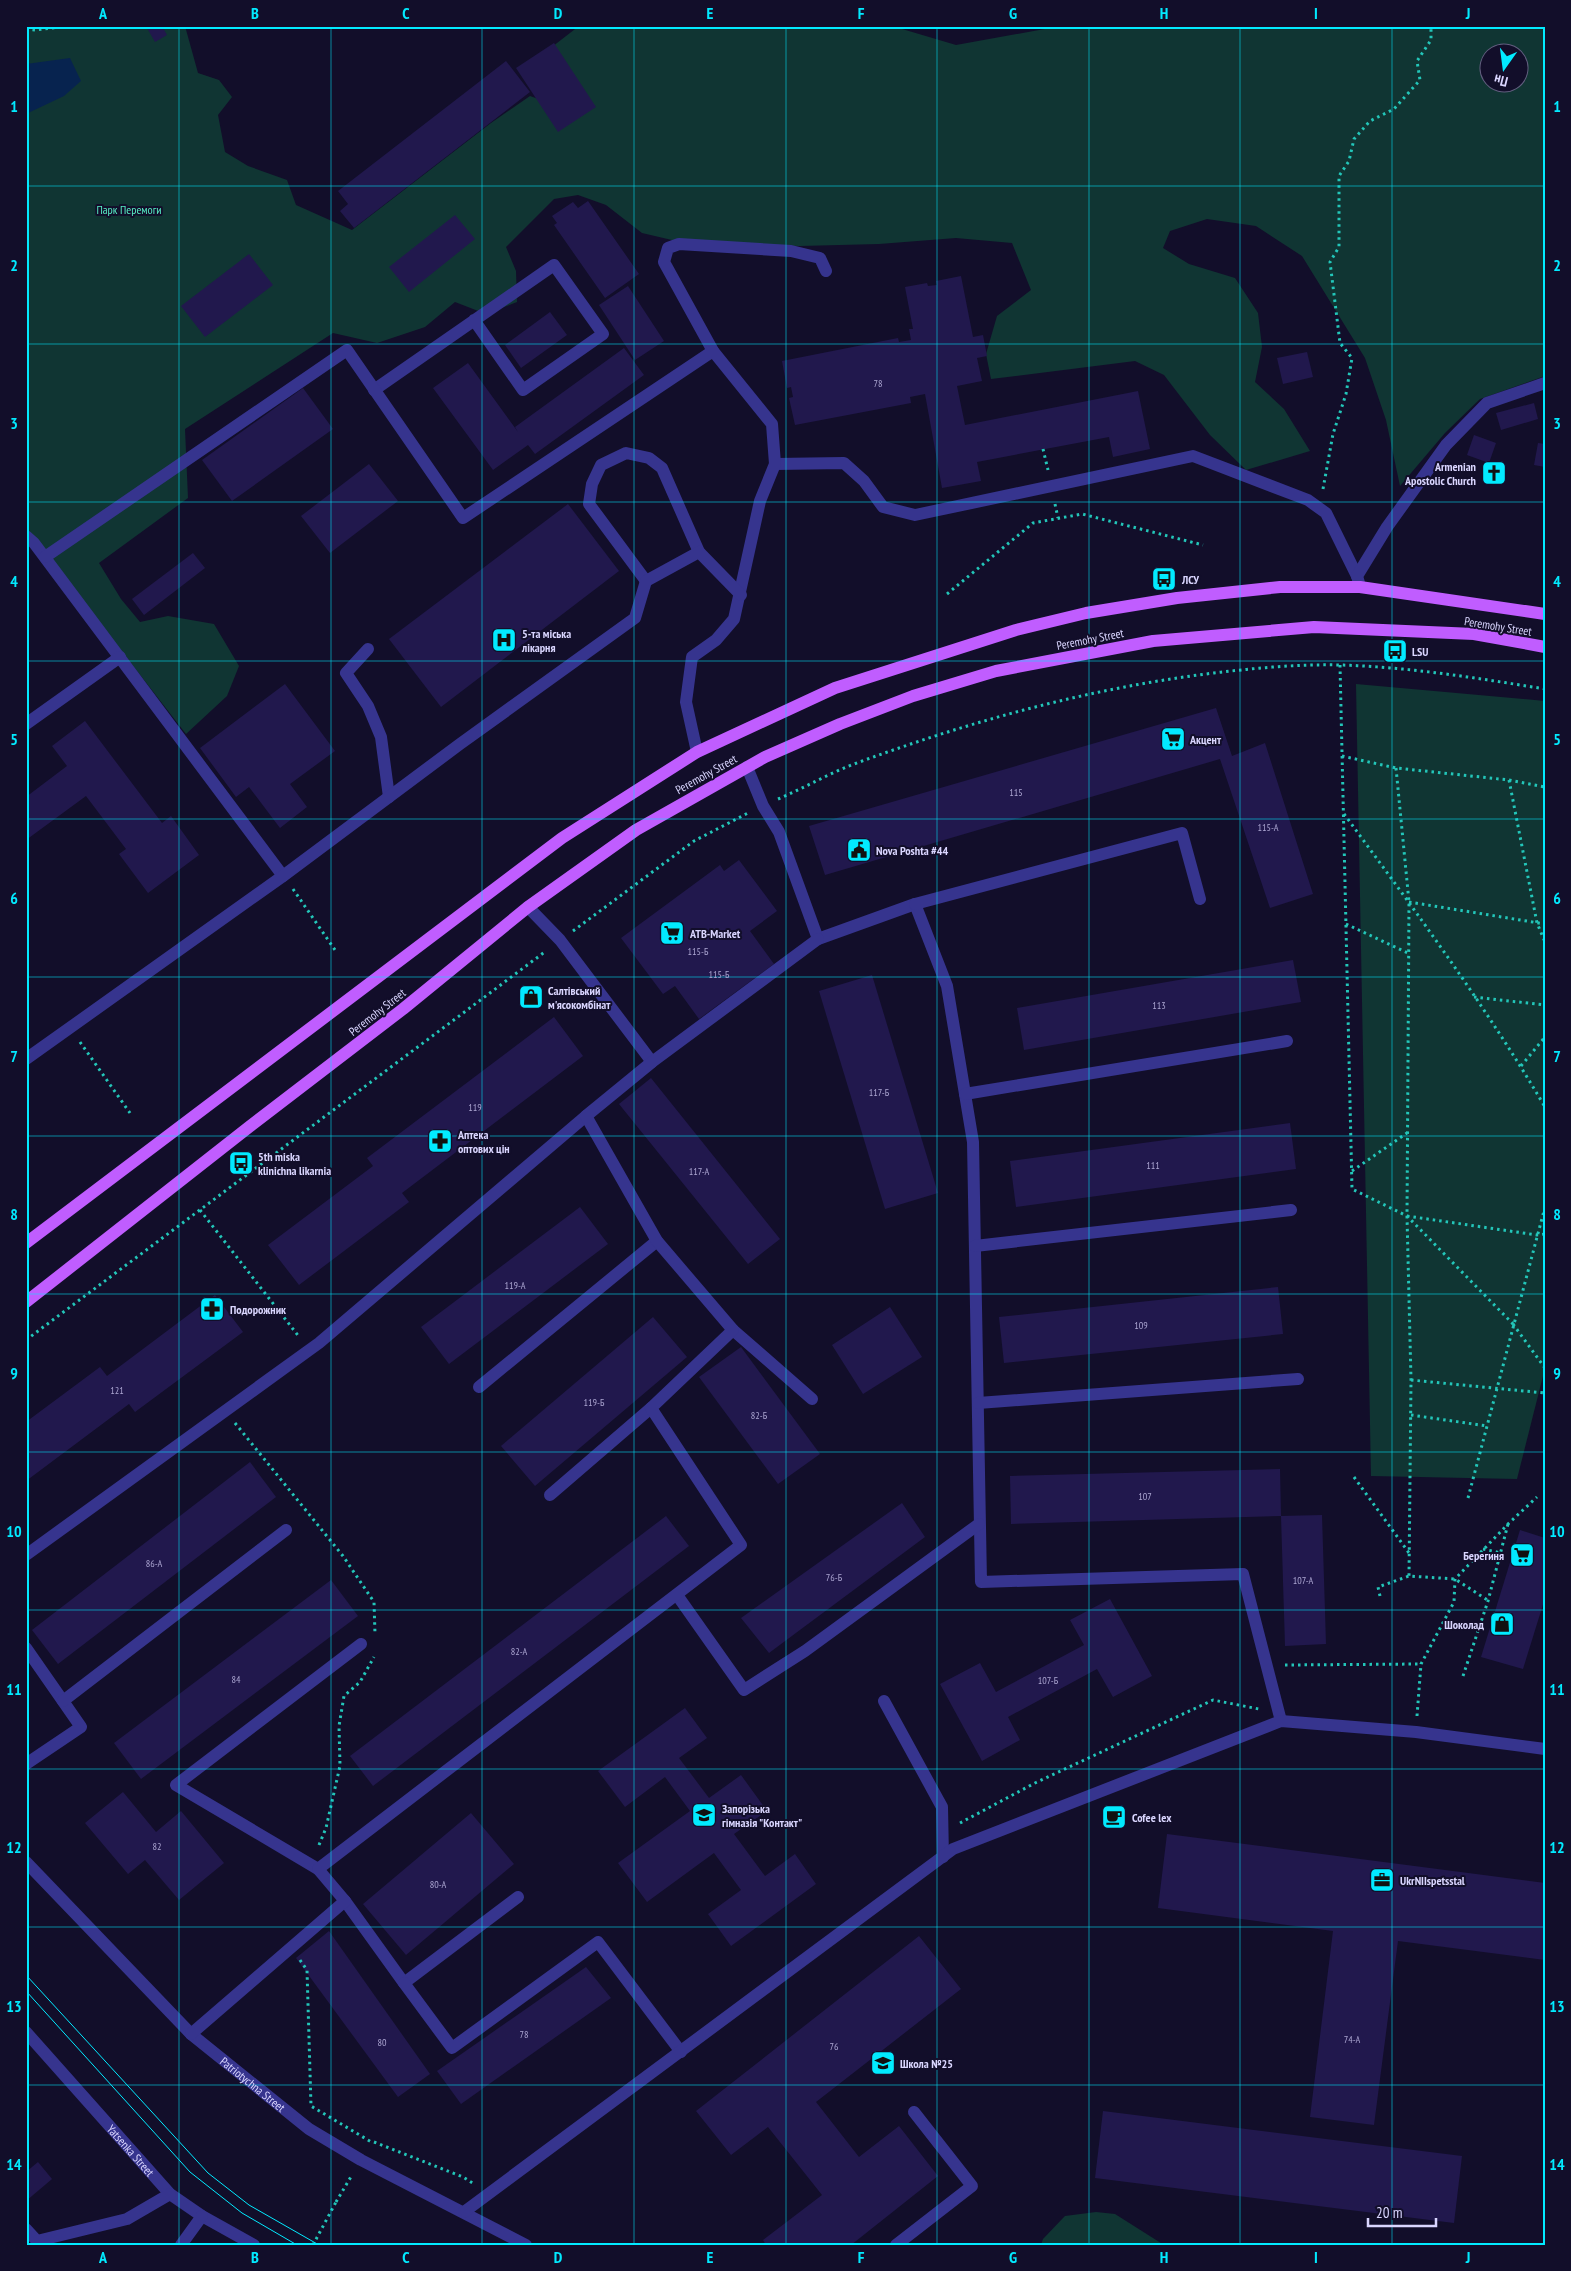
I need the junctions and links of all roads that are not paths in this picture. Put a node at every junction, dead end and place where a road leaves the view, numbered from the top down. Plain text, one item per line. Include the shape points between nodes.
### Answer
1 (826, 270) dead end
2 (474, 320) junction
3 (713, 351) junction
4 (1545, 383) edge
5 (374, 390) junction
6 (775, 464) junction
7 (26, 536) edge
8 (699, 552) junction
9 (45, 557) junction
10 (646, 581) junction
11 (1358, 582) junction
12 (741, 595) junction
13 (1545, 614) edge
14 (1545, 647) edge
15 (368, 649) dead end
16 (120, 657) junction
17 (26, 724) edge
18 (697, 752) junction
19 (747, 767) junction
20 (389, 797) junction
21 (283, 876) junction
22 (1200, 899) dead end
23 (915, 904) junction
24 (528, 907) junction
25 (818, 939) junction
26 (1287, 1041) dead end
27 (26, 1059) edge
28 (652, 1062) junction
29 (965, 1094) junction
30 (586, 1116) junction
31 (1292, 1210) dead end
32 (658, 1241) junction
33 (26, 1243) edge
34 (975, 1246) junction
35 (26, 1302) edge
36 (732, 1330) junction
37 (1298, 1379) dead end
38 (479, 1387) dead end
39 (812, 1399) dead end
40 (978, 1403) junction
41 (651, 1408) junction
42 (550, 1495) dead end
43 (979, 1524) junction
44 (286, 1530) dead end
45 (26, 1555) edge
46 (677, 1595) junction
47 (361, 1644) dead end
48 (26, 1648) edge
49 (884, 1700) dead end
50 (63, 1701) junction
51 (1281, 1720) junction
52 (1544, 1744) edge
53 (26, 1764) edge
54 (943, 1857) junction
55 (26, 1862) edge
56 (318, 1869) junction
57 (518, 1897) dead end
58 (345, 1901) junction
59 (404, 1983) junction
60 (26, 2032) edge
61 (191, 2034) junction
62 (681, 2052) junction
63 (914, 2112) dead end
64 (170, 2194) junction
65 (464, 2212) junction
66 (202, 2216) junction
67 (26, 2229) edge
68 (181, 2245) edge
69 (254, 2245) edge
70 (526, 2245) edge
71 (896, 2245) edge

1 - 3 street via 820,258 791,251 680,244 668,248 664,262
2 - 2 street via 554,265 603,334 523,390
2 - 5 street
3 - 5 street via 463,518
3 - 6 street via 772,424
4 - 11 street via 1487,403 1446,445 1387,527
5 - 9 street via 347,350
6 - 11 street via 844,463 864,481 883,507 915,515 1193,456 1308,500 1326,512
6 - 12 street via 760,501
7 - 9 street
8 - 10 street
8 - 10 street via 662,468 649,458 626,453 601,465 592,484 589,504
8 - 12 street
9 - 16 street
10 - 20 street via 634,618
11 - 13 main road, Peremohy Street
11 - 18 main road, Peremohy Street via 1177,598 1086,613 1016,630 835,688
12 - 18 street via 734,619 716,640 692,658 686,702
14 - 19 main road, Peremohy Street via 1474,634 1314,627 1153,641 996,671 923,693 840,724
15 - 20 street via 346,672 368,706 381,737
16 - 17 street
16 - 21 street
18 - 33 main road, Peremohy Street via 562,838
19 - 24 main road, Peremohy Street via 636,830
19 - 25 street via 780,832
20 - 21 street
21 - 27 street
22 - 23 street via 1182,833
23 - 25 street
23 - 29 street via 947,986
24 - 28 street via 560,940
24 - 35 main road, Peremohy Street via 403,1009
25 - 28 street
26 - 29 street
28 - 30 street
29 - 34 street via 973,1142
30 - 32 street
30 - 45 street via 309,1350
31 - 34 street
32 - 36 street
32 - 38 street
34 - 40 street
36 - 39 street
36 - 41 street
37 - 40 street
40 - 43 street
41 - 42 street
41 - 46 street via 741,1546
43 - 46 street via 805,1651 744,1690
43 - 51 street via 981,1582 1243,1574
44 - 50 street
46 - 56 street
47 - 56 street via 176,1784
48 - 50 street
49 - 54 street via 942,1807
50 - 53 street via 81,1727
51 - 52 street
51 - 54 street via 953,1849
54 - 62 street
55 - 61 street, Patriotychna Street
56 - 58 street
57 - 59 street
58 - 59 street
58 - 61 street
59 - 62 street via 452,2048 598,1942
60 - 64 street, Yatsenka Street
61 - 65 street, Patriotychna Street via 309,2129 361,2160
62 - 65 street
63 - 71 street via 972,2186
64 - 66 street, Yatsenka Street
64 - 67 street via 127,2219 46,2239 37,2241
65 - 70 street, Patriotychna Street
66 - 68 street
66 - 69 street, Yatsenka Street

